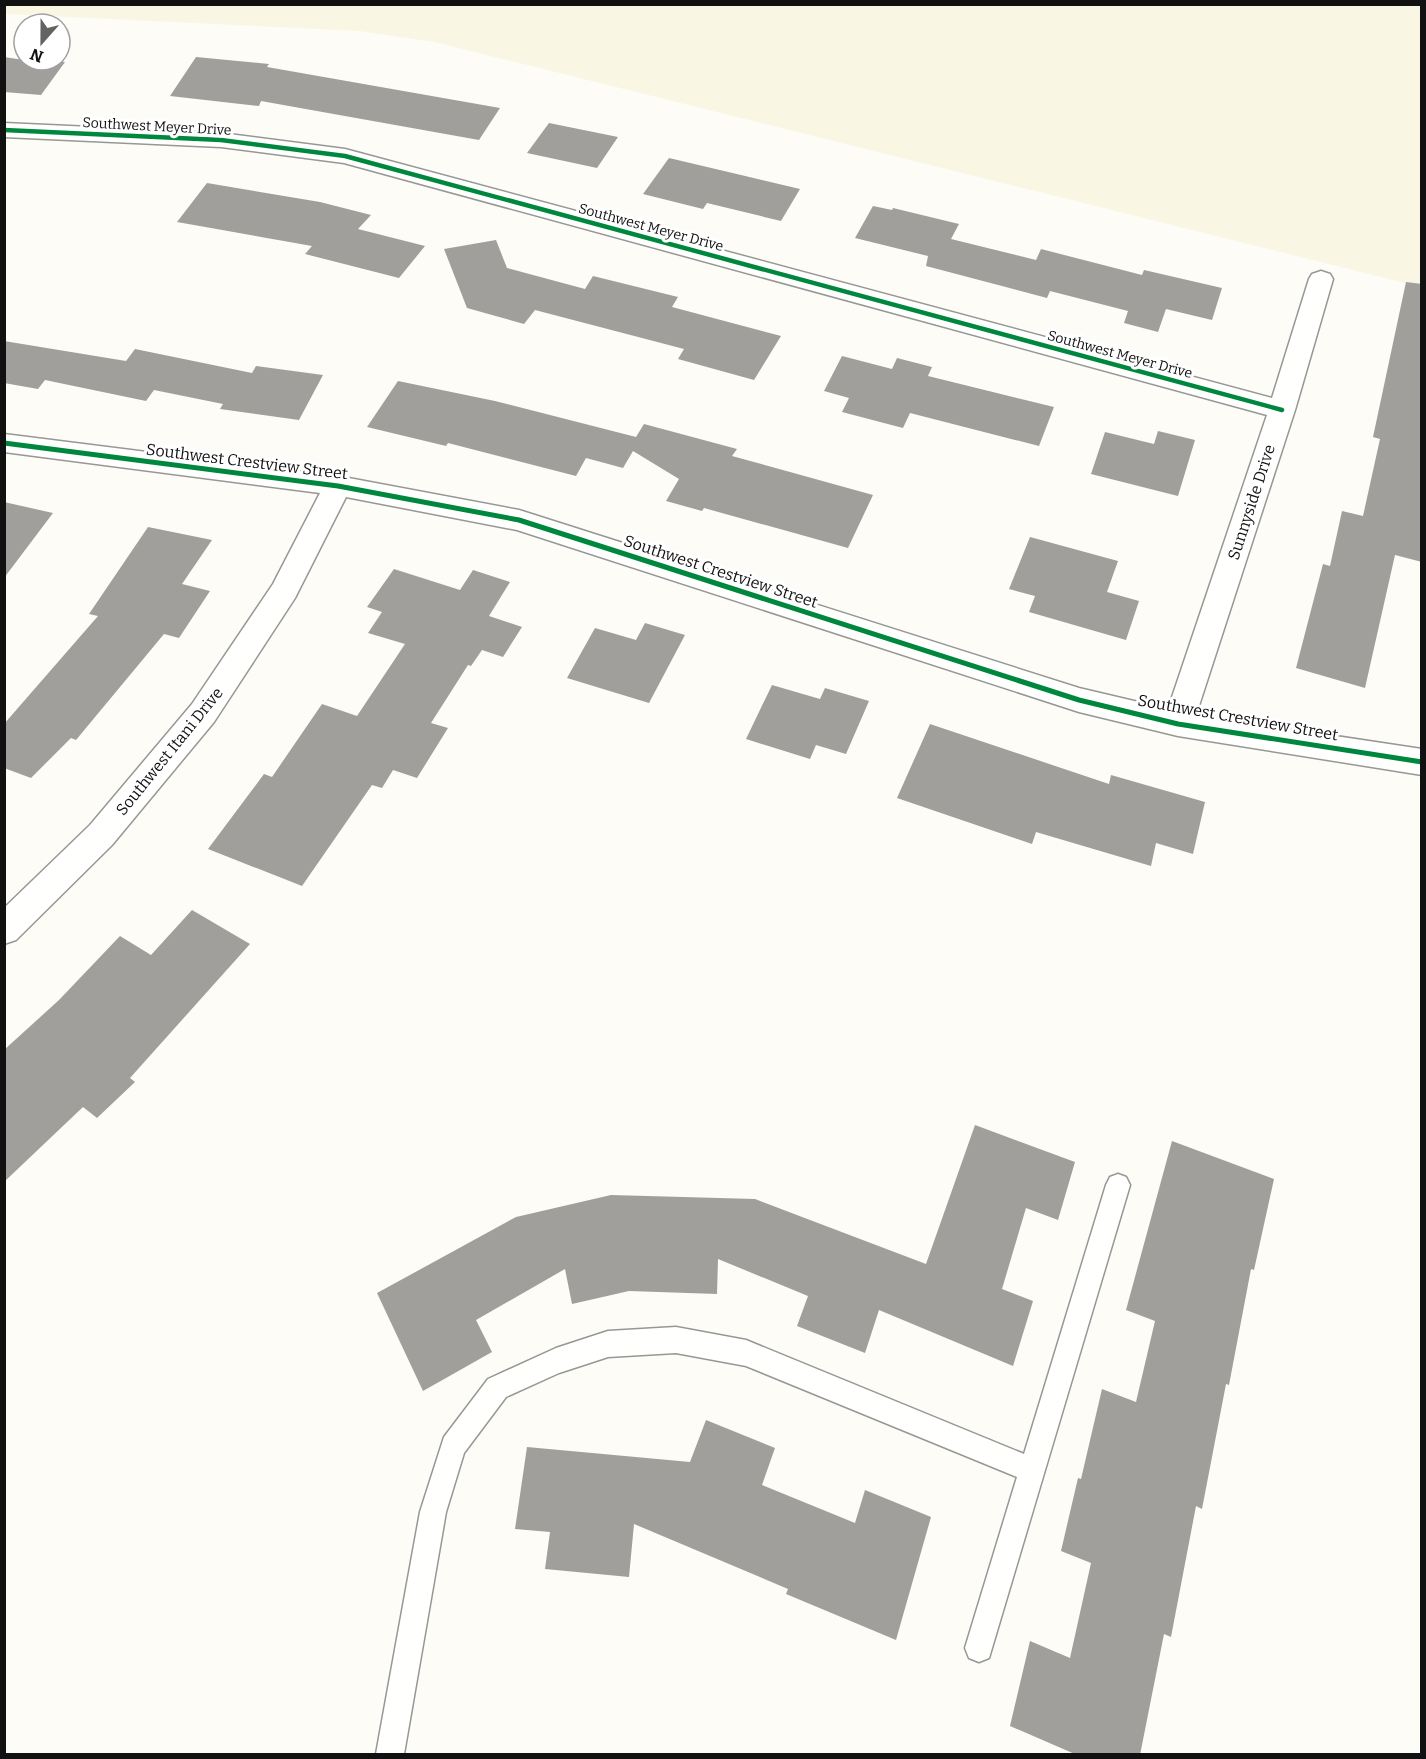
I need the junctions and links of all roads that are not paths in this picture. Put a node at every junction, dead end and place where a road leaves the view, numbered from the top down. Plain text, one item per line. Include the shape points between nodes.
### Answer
1 (4, 130) edge
2 (1321, 279) dead end
3 (1281, 410) junction
4 (4, 443) edge
5 (338, 486) junction
6 (1178, 724) junction
7 (1422, 762) edge
8 (4, 930) edge
9 (1118, 1185) dead end
10 (1031, 1470) junction
11 (979, 1648) dead end
12 (390, 1755) edge

1 - 3 street, Southwest Meyer Drive via 221,140 345,156
2 - 3 street, Sunnyside Drive
3 - 6 street, Sunnyside Drive
4 - 5 street, Southwest Crestview Street
5 - 6 street, Southwest Crestview Street via 519,520 1079,700
5 - 8 street, Southwest Itani Drive via 285,590 203,713 101,835
6 - 7 street, Southwest Crestview Street
9 - 10 lane
10 - 11 lane
10 - 12 lane via 746,1353 676,1340 608,1344 556,1361 497,1388 453,1446 433,1512

